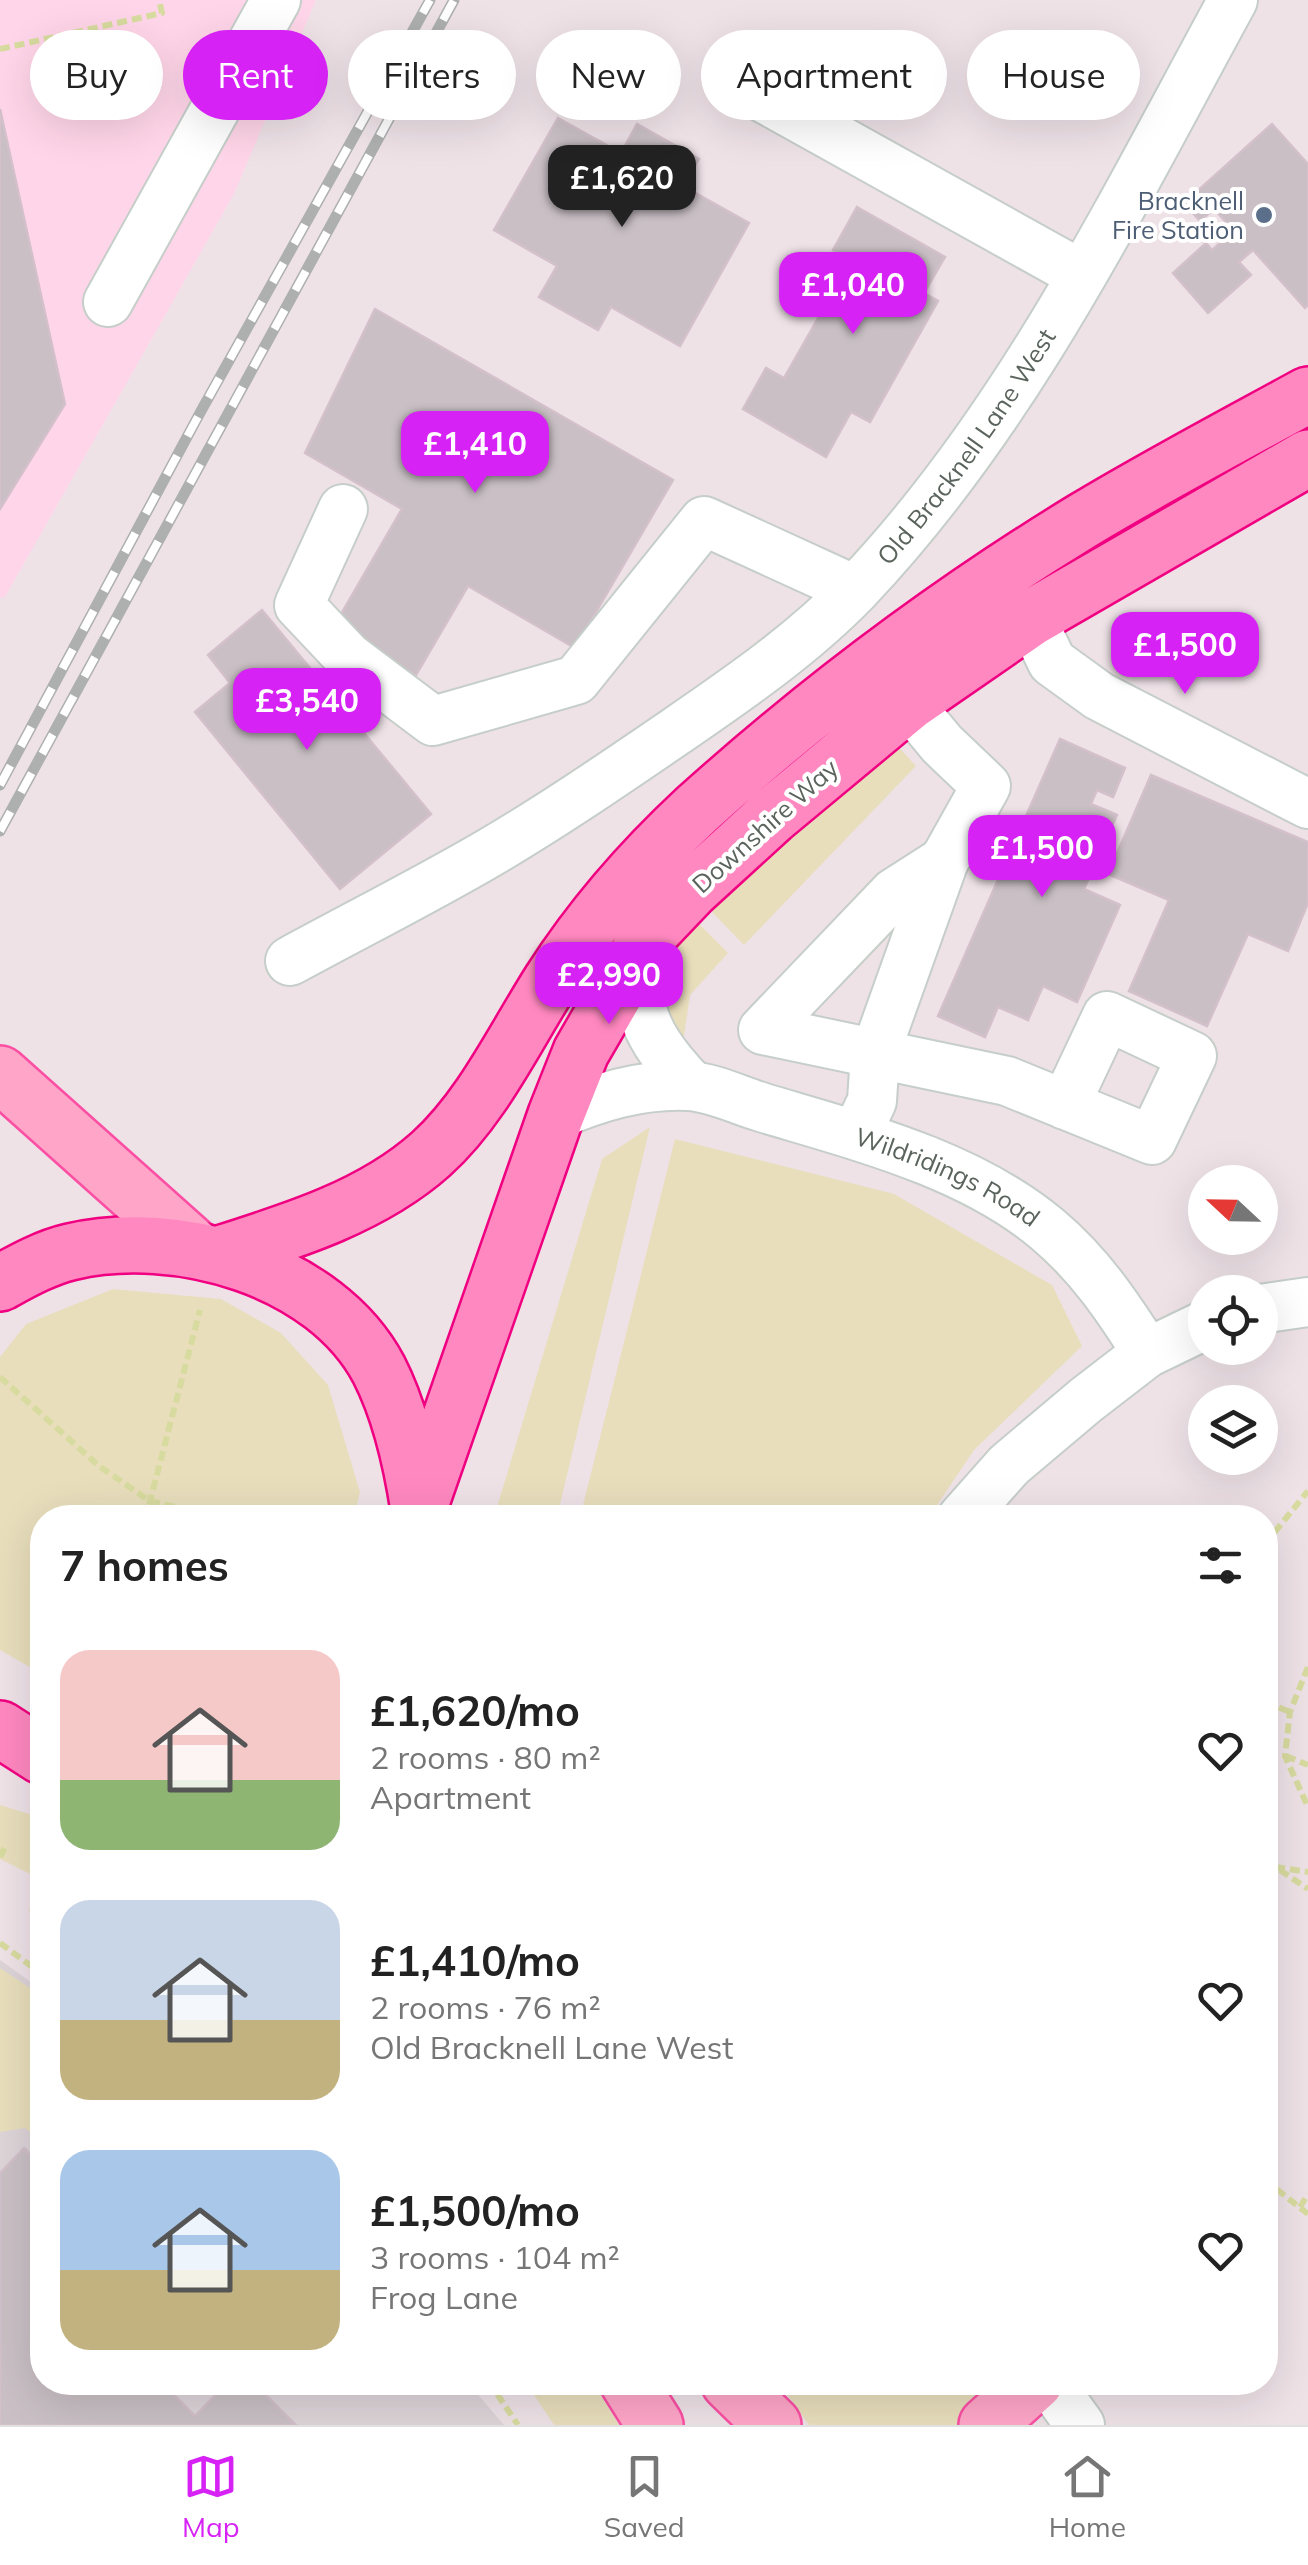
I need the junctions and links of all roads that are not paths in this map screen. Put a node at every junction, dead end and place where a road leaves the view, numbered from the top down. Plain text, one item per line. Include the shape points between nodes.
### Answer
1 (276, 0) edge
2 (1234, 0) edge
3 (803, 120) edge
4 (1080, 274) junction
5 (108, 302) dead end
6 (1308, 394) edge
7 (1308, 458) edge
8 (343, 509) dead end
9 (854, 590) junction
10 (1030, 618) junction
11 (908, 704) junction
12 (1308, 804) edge
13 (944, 861) junction
14 (650, 933) junction
15 (290, 961) dead end
16 (876, 1054) junction
17 (0, 1074) edge
18 (692, 1086) junction
19 (1065, 1105) dead end
20 (556, 1116) junction
21 (856, 1136) junction
22 (208, 1252) junction
23 (0, 1283) edge
24 (1308, 1302) edge
25 (1278, 1307) edge
26 (1188, 1333) edge
27 (1147, 1353) junction
28 (416, 1505) edge
29 (421, 1505) edge
30 (974, 1505) edge
31 (636, 2395) edge
32 (703, 2395) edge
33 (742, 2395) edge
34 (1020, 2395) edge
35 (1058, 2395) edge
36 (654, 2425) edge
37 (720, 2425) edge
38 (772, 2425) edge
39 (987, 2425) edge
40 (1080, 2425) edge

1 - 5 street
2 - 4 street, Old Bracknell Lane West
3 - 4 street
4 - 9 street, Old Bracknell Lane West via 983,430
6 - 22 highway via 979,587 811,712 695,811 591,921 474,1102 431,1154 326,1217
7 - 10 highway, Downshire Way
8 - 9 street via 298,606 348,657 433,722 576,680 704,521
9 - 15 street, Old Bracknell Lane West via 753,679 583,795
10 - 11 highway, Downshire Way
10 - 12 street via 1052,662 1099,696
11 - 13 street via 986,786
11 - 14 highway, Downshire Way via 772,816
13 - 16 street
13 - 16 street via 894,894 763,1030
14 - 18 street via 640,992 648,1022 664,1056
14 - 20 highway, Downshire Way via 581,1052
16 - 19 street via 1007,1081
16 - 21 street via 872,1101
17 - 22 main road
18 - 20 street, Wildridings Road via 601,1096
18 - 21 street, Wildridings Road
20 - 29 highway, Downshire Way
21 - 27 street, Wildridings Road via 964,1178 1046,1229 1093,1274
22 - 23 highway via 142,1246 71,1252
22 - 28 highway via 297,1289 347,1328 378,1369 403,1439
24 - 25 street
26 - 27 street
27 - 30 street via 1049,1430
31 - 36 main road
32 - 37 main road
33 - 38 main road
34 - 39 main road
35 - 40 street

